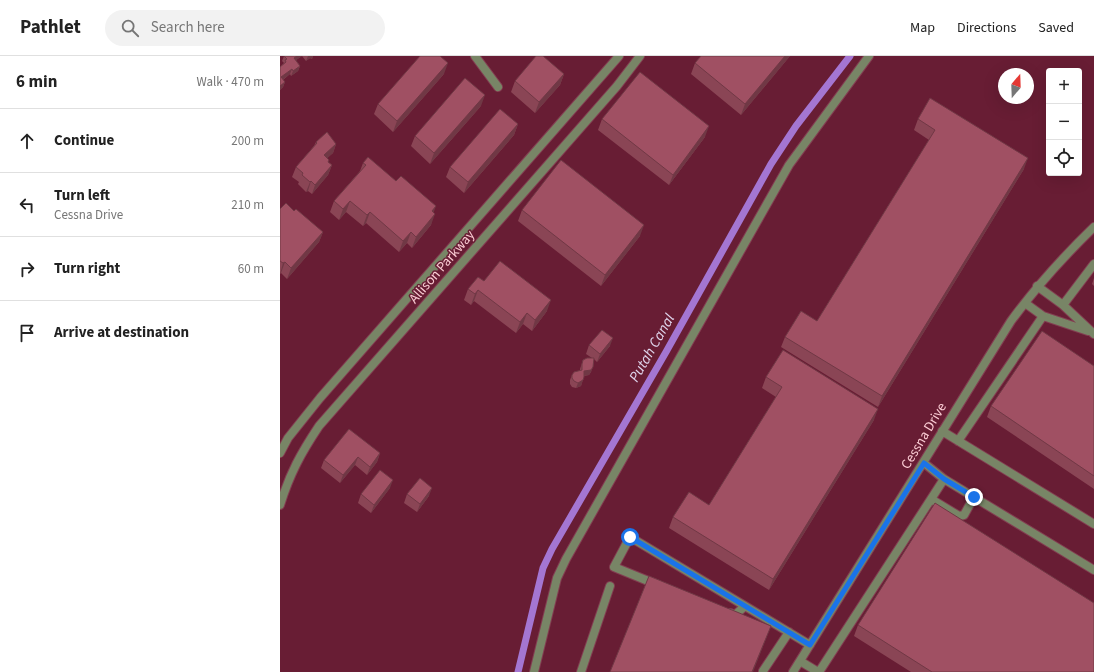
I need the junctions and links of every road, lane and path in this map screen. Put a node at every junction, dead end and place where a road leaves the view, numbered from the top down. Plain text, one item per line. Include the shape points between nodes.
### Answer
1 (475, 56) edge
2 (619, 56) edge
3 (640, 56) edge
4 (869, 56) edge
5 (498, 87) dead end
6 (1094, 227) edge
7 (1094, 264) edge
8 (1037, 286) junction
9 (1025, 303) junction
10 (1063, 305) junction
11 (1043, 316) junction
12 (1092, 333) edge
13 (942, 431) junction
14 (958, 441) junction
15 (280, 453) edge
16 (924, 463) junction
17 (944, 479) junction
18 (974, 497) junction
19 (931, 499) junction
20 (280, 505) edge
21 (1094, 524) edge
22 (1094, 570) edge
23 (610, 586) dead end
24 (664, 587) edge
25 (745, 606) junction
26 (720, 609) edge
27 (789, 632) junction
28 (810, 645) junction
29 (800, 661) junction
30 (764, 671) dead end
31 (534, 672) edge
32 (581, 672) edge
33 (793, 672) edge
34 (818, 672) edge

1 - 5 street
2 - 15 street, Allison Parkway via 320,398 288,438
3 - 20 street, Allison Parkway via 612,92 319,426 290,474
4 - 31 street via 789,165 566,559 557,578
6 - 8 street, Cessna Drive
7 - 10 street
8 - 9 street, Cessna Drive
8 - 10 street
9 - 11 street
9 - 13 street, Cessna Drive
10 - 12 street
11 - 12 street
11 - 14 street
13 - 14 street
13 - 16 street, Cessna Drive
14 - 21 street
16 - 17 street
16 - 28 street, Cessna Drive
17 - 18 street
17 - 19 street
18 - 19 street via 962,516
18 - 22 street
19 - 34 street
23 - 32 street
24 - 25 street via 614,567 630,537
25 - 26 street via 735,615
25 - 27 street
27 - 28 street
27 - 30 street
28 - 29 street, Cessna Drive
29 - 33 street, Cessna Drive
29 - 34 street

